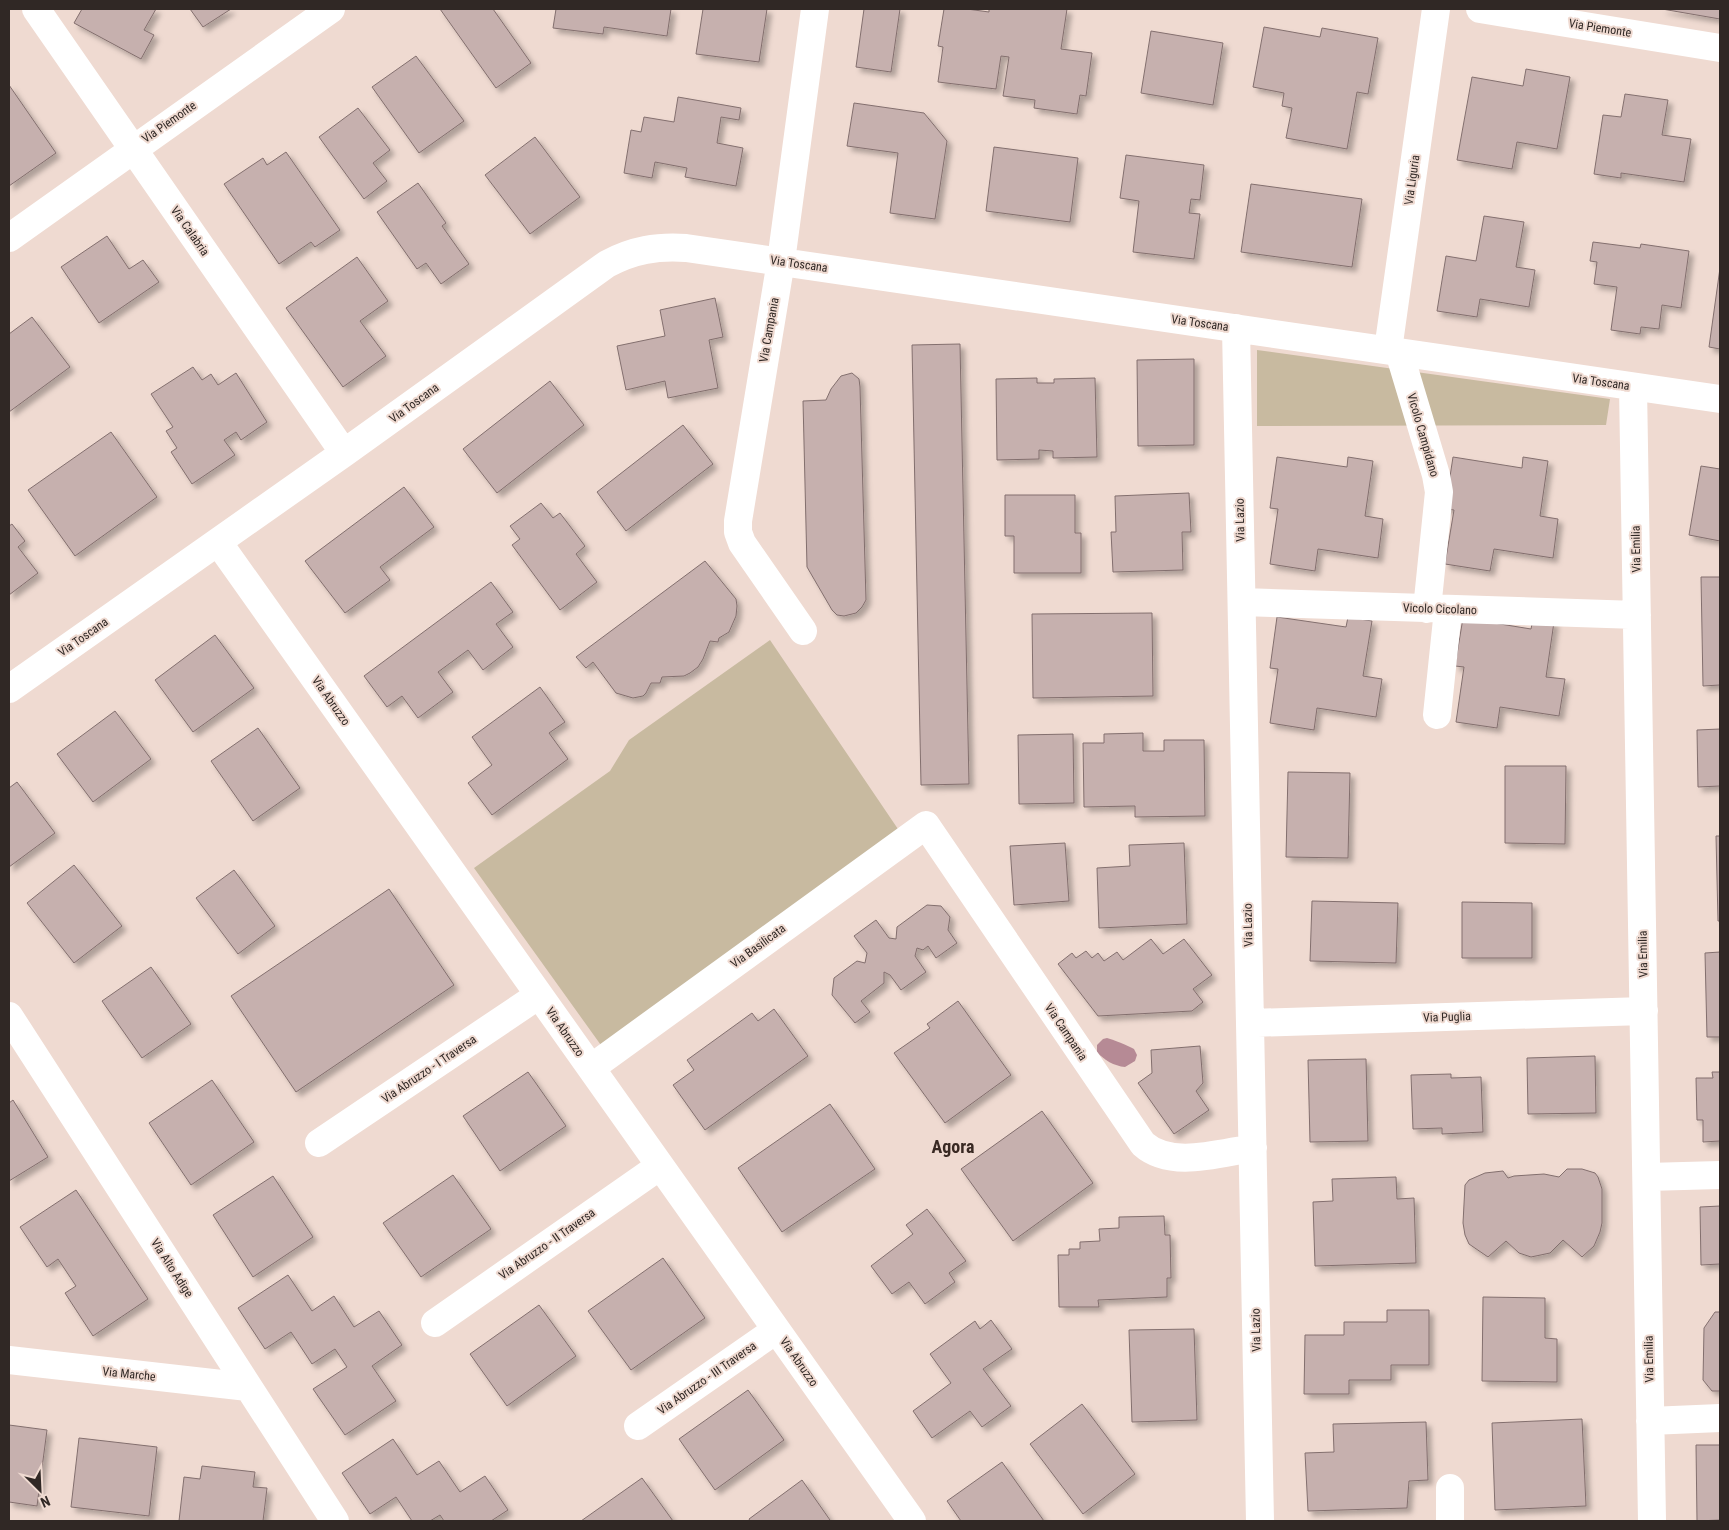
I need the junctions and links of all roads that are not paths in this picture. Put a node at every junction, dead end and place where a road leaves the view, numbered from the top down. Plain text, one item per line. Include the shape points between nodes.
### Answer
1 (36, 9) edge
2 (331, 9) edge
3 (815, 9) edge
4 (1436, 9) edge
5 (1480, 9) edge
6 (1720, 48) edge
7 (132, 148) junction
8 (9, 238) edge
9 (781, 261) junction
10 (1236, 328) junction
11 (1394, 351) junction
12 (1634, 387) junction
13 (1720, 399) edge
14 (344, 453) junction
15 (218, 542) junction
16 (1242, 602) junction
17 (1438, 609) junction
18 (1637, 614) junction
19 (803, 632) dead end
20 (9, 689) edge
21 (1437, 714) dead end
22 (926, 825) joint
23 (540, 995) junction
24 (1644, 1011) junction
25 (9, 1016) edge
26 (1250, 1023) junction
27 (591, 1068) junction
28 (319, 1143) dead end
29 (1253, 1148) junction
30 (660, 1166) junction
31 (1720, 1175) edge
32 (1647, 1177) junction
33 (435, 1323) dead end
34 (776, 1330) junction
35 (9, 1360) edge
36 (248, 1387) junction
37 (1720, 1418) edge
38 (1650, 1421) junction
39 (638, 1426) dead end
40 (1450, 1488) dead end
41 (335, 1521) edge
42 (912, 1521) edge
43 (1260, 1521) edge
44 (1450, 1521) edge
45 (1652, 1521) edge

1 - 7 street, Via Calabria
2 - 7 street, Via Piemonte
3 - 9 street, Via Campania
4 - 11 street, Via Liguria
5 - 6 street, Via Piemonte
7 - 8 street, Via Piemonte
7 - 14 street, Via Calabria
9 - 10 street, Via Toscana
9 - 14 street, Via Toscana via 675,247 649,248 627,254 607,264
9 - 19 street, Via Campania via 738,510 738,532 742,544
10 - 11 street, Via Toscana
10 - 16 street, Via Lazio
11 - 12 street, Via Toscana
11 - 17 street, Vicolo Campidano via 1439,492
12 - 13 street, Via Toscana
12 - 18 street, Via Emilia
14 - 15 street, Via Toscana
15 - 20 street, Via Toscana
15 - 23 street, Via Abruzzo
16 - 17 street, Vicolo Cicolano
16 - 26 street, Via Lazio
17 - 18 street, Vicolo Cicolano
17 - 21 street, Vicolo Campidano
18 - 24 street, Via Emilia
22 - 27 street, Via Basilicata
22 - 29 street, Via Campania via 1148,1149 1180,1158
23 - 27 street, Via Abruzzo
23 - 28 street, Via Abruzzo - I Traversa
24 - 26 street, Via Puglia
24 - 32 street, Via Emilia
25 - 36 street, Via Alto Adige
26 - 29 street, Via Lazio
27 - 30 street, Via Abruzzo
29 - 43 street, Via Lazio
30 - 33 street, Via Abruzzo - II Traversa
30 - 34 street, Via Abruzzo
31 - 32 street
32 - 38 street, Via Emilia
34 - 39 street, Via Abruzzo - III Traversa
34 - 42 street, Via Abruzzo
35 - 36 street, Via Marche
36 - 41 street, Via Alto Adige
37 - 38 street
38 - 45 street, Via Emilia
40 - 44 street

